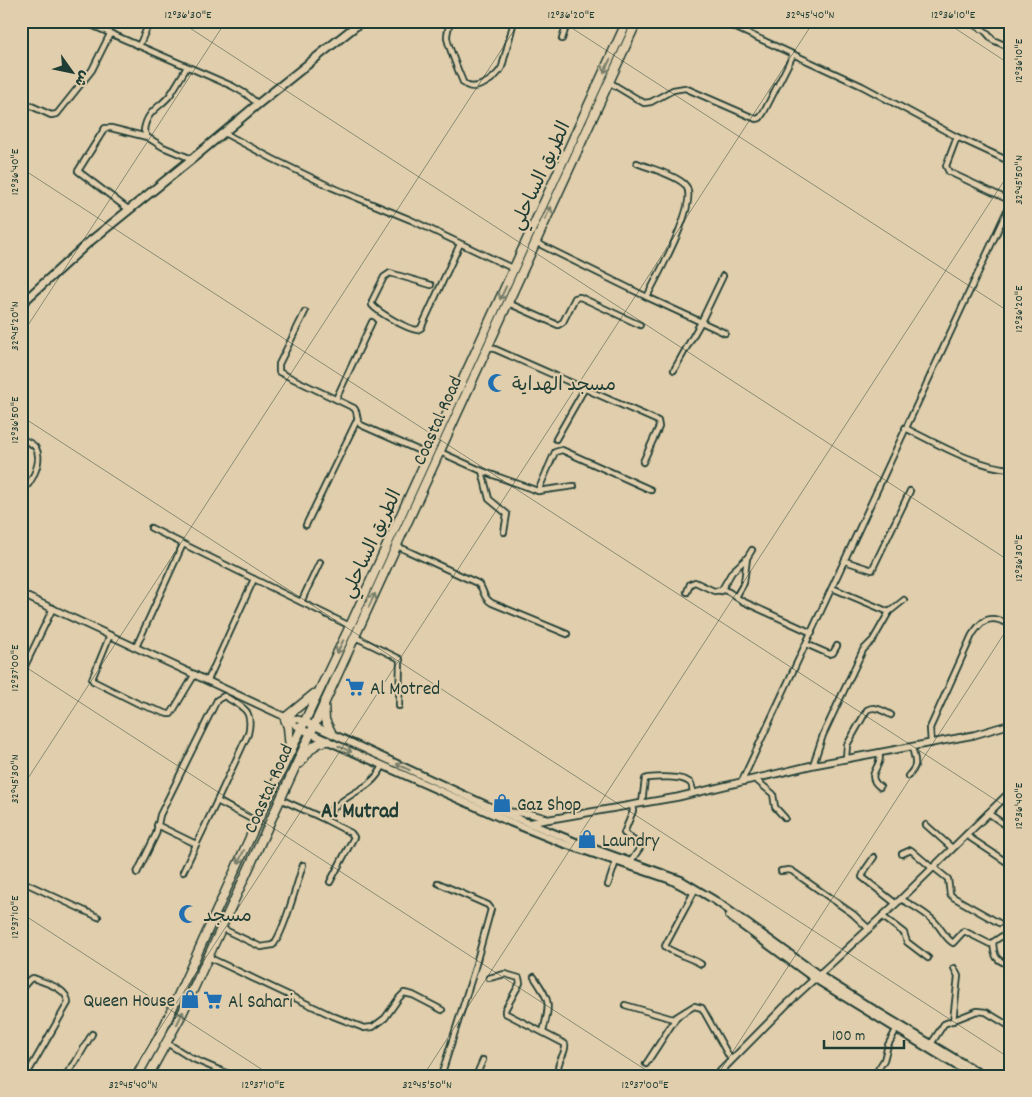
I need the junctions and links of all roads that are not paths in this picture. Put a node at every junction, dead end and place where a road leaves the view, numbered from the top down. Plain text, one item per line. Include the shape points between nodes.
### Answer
1 (82, 21) edge
2 (150, 21) edge
3 (362, 21) edge
4 (451, 21) edge
5 (514, 21) edge
6 (568, 21) edge
7 (627, 21) edge
8 (637, 21) edge
9 (721, 21) edge
10 (967, 21) edge
11 (110, 34) junction
12 (562, 39) dead end
13 (139, 46) junction
14 (1011, 48) edge
15 (793, 55) junction
16 (187, 68) junction
17 (609, 82) junction
18 (258, 104) junction
19 (21, 112) edge
20 (224, 133) junction
21 (147, 137) junction
22 (957, 137) junction
23 (192, 159) junction
24 (1011, 162) edge
25 (637, 163) dead end
26 (1011, 201) edge
27 (128, 209) junction
28 (535, 242) junction
29 (460, 244) junction
30 (514, 269) junction
31 (723, 276) dead end
32 (431, 284) dead end
33 (647, 297) junction
34 (508, 302) junction
35 (21, 304) edge
36 (305, 312) dead end
37 (372, 322) dead end
38 (701, 322) junction
39 (640, 326) dead end
40 (725, 333) dead end
41 (488, 346) junction
42 (674, 370) dead end
43 (585, 388) junction
44 (336, 399) junction
45 (357, 420) junction
46 (905, 428) junction
47 (21, 439) edge
48 (556, 439) dead end
49 (440, 452) junction
50 (429, 455) junction
51 (642, 462) dead end
52 (1011, 469) edge
53 (482, 471) junction
54 (574, 486) dead end
55 (651, 490) dead end
56 (21, 491) edge
57 (538, 491) junction
58 (910, 491) dead end
59 (306, 525) dead end
60 (151, 528) dead end
61 (504, 532) dead end
62 (183, 544) junction
63 (397, 546) junction
64 (752, 550) dead end
65 (747, 558) junction
66 (845, 560) junction
67 (320, 562) dead end
68 (254, 579) junction
69 (832, 588) junction
70 (721, 591) junction
71 (687, 592) dead end
72 (21, 594) edge
73 (736, 597) junction
74 (904, 600) dead end
75 (301, 602) junction
76 (53, 608) junction
77 (889, 612) junction
78 (1011, 622) edge
79 (350, 626) junction
80 (812, 633) junction
81 (110, 634) junction
82 (567, 634) dead end
83 (355, 637) junction
84 (806, 644) junction
85 (136, 646) junction
86 (837, 646) dead end
87 (21, 674) edge
88 (195, 674) junction
89 (208, 680) junction
90 (318, 691) junction
91 (324, 703) junction
92 (398, 706) dead end
93 (891, 715) dead end
94 (285, 717) junction
95 (304, 721) junction
96 (314, 724) junction
97 (1011, 724) edge
98 (301, 730) junction
99 (331, 732) junction
100 (310, 734) junction
101 (327, 741) junction
102 (930, 744) junction
103 (912, 747) junction
104 (290, 751) junction
105 (879, 754) junction
106 (846, 758) junction
107 (813, 765) junction
108 (383, 766) junction
109 (294, 767) junction
110 (908, 776) dead end
111 (755, 779) junction
112 (742, 781) junction
113 (880, 787) dead end
114 (1011, 791) edge
115 (693, 793) junction
116 (280, 799) junction
117 (217, 802) junction
118 (642, 803) junction
119 (632, 805) junction
120 (499, 811) junction
121 (988, 813) junction
122 (322, 818) junction
123 (547, 818) junction
124 (785, 818) dead end
125 (257, 822) junction
126 (926, 824) dead end
127 (157, 825) junction
128 (525, 825) junction
129 (1011, 829) edge
130 (966, 835) junction
131 (196, 844) junction
132 (952, 848) junction
133 (902, 854) dead end
134 (874, 856) dead end
135 (616, 861) junction
136 (631, 861) junction
137 (303, 865) dead end
138 (1011, 865) edge
139 (933, 868) junction
140 (183, 872) dead end
141 (781, 872) dead end
142 (137, 874) dead end
143 (21, 881) edge
144 (330, 882) dead end
145 (438, 884) dead end
146 (608, 885) dead end
147 (694, 892) junction
148 (901, 899) junction
149 (715, 903) junction
150 (895, 903) junction
151 (98, 916) dead end
152 (882, 916) junction
153 (999, 923) dead end
154 (221, 928) junction
155 (868, 929) junction
156 (1011, 931) edge
157 (1005, 934) junction
158 (1011, 938) edge
159 (993, 942) junction
160 (208, 957) junction
161 (928, 958) dead end
162 (701, 964) dead end
163 (1011, 966) edge
164 (954, 968) dead end
165 (534, 977) dead end
166 (817, 977) junction
167 (489, 978) dead end
168 (21, 989) edge
169 (625, 1005) dead end
170 (442, 1010) dead end
171 (676, 1018) junction
172 (953, 1021) junction
173 (1011, 1027) edge
174 (896, 1030) junction
175 (543, 1032) junction
176 (92, 1034) dead end
177 (167, 1043) junction
178 (930, 1044) junction
179 (483, 1060) dead end
180 (731, 1060) junction
181 (646, 1064) dead end
182 (719, 1075) edge
183 (26, 1076) edge
184 (65, 1076) edge
185 (137, 1076) edge
186 (148, 1076) edge
187 (233, 1076) edge
188 (441, 1076) edge
189 (476, 1076) edge
190 (554, 1076) edge
191 (874, 1076) edge
192 (974, 1076) edge
193 (984, 1076) edge

1 - 11 street
2 - 13 street
3 - 18 main road
4 - 5 street via 448,46 463,82 471,88 499,74
6 - 12 street
7 -> 30 highway, الطريق الساحلي
8 - 17 highway, Coastal Road
9 - 15 street
10 - 14 street via 985,31 993,40
11 - 13 street
11 - 19 street via 92,70 57,114 51,116 27,104
13 - 16 street
15 - 17 street via 764,112 756,119 685,88 644,103
15 - 22 street via 862,86
16 - 18 street via 232,86
16 - 21 street via 168,98 154,108 146,120 144,130
28 -> 17 highway, Coastal Road
18 - 20 main road
20 - 23 main road
20 - 29 street via 331,187
21 - 23 street
21 - 27 street via 105,128 78,171
22 - 24 street
22 - 26 street via 946,166 949,172
23 - 27 main road
25 - 33 street via 678,180 690,195 682,224
26 - 46 street
27 - 35 main road
28 - 33 street
28 - 34 highway, Coastal Road
29 - 30 street
29 - 32 street via 421,328 408,328 372,305 384,277 390,273
30 -> 50 highway, الطريق الساحلي
31 - 38 street
33 - 38 street
34 - 39 street via 558,326 575,298 580,297
34 - 41 highway, Coastal Road
36 - 44 street via 278,369
37 - 44 street
38 - 40 street
38 - 42 street
41 - 43 street
41 - 49 highway, Coastal Road
43 - 48 street
43 - 51 street via 658,421 659,427
44 - 45 street via 356,410
45 - 50 street via 361,425
45 - 59 street
46 - 52 street via 972,459
46 - 66 street
47 - 56 street via 36,448 38,454 35,471
49 - 53 street
49 - 63 highway, Coastal Road
50 - 79 highway, الطريق الساحلي
53 - 57 street
53 - 61 street via 489,499 507,514
54 - 57 street
55 - 57 street via 562,450 556,452
58 - 66 street via 872,570
60 - 62 street
62 - 68 street
62 - 85 street
63 - 82 street via 477,583 485,598 492,603
83 -> 63 highway, Coastal Road
64 - 65 street
65 - 70 street via 732,572
65 - 73 street via 744,583
66 - 69 street
67 - 75 street
68 - 75 street
68 - 89 street
69 - 77 street
69 - 80 street
70 - 71 street via 695,582 690,584
70 - 73 street
72 - 76 street
73 - 80 street
74 - 77 street
75 - 79 street
76 - 81 street
76 - 87 street
77 - 107 street via 876,636 863,650 844,688
78 - 102 street via 986,619 972,635 930,728
79 -> 90 highway, الطريق الساحلي
80 - 84 street
81 - 85 street
81 - 88 street via 92,679 132,701 171,714
83 - 91 highway, Coastal Road
83 - 92 street via 400,659
84 - 86 street via 829,654
84 - 112 street
85 - 88 street
88 - 89 street
89 - 94 street
90 - 94 highway
90 - 95 highway, الطريق الساحلي
91 - 96 highway, Coastal Road
91 - 99 highway
93 - 106 street via 876,708 867,710 847,745
94 - 95 street
94 - 98 street
94 - 104 highway
95 - 96 main road
95 - 98 highway, الطريق الساحلي
96 - 99 main road
96 - 100 highway, Coastal Road
97 - 102 street
98 - 100 main road
98 - 104 highway, الطريق الساحلي
120 -> 99 main road
100 - 101 main road
100 - 109 highway, Coastal Road
101 -> 108 main road
101 - 109 highway via 316,744
102 - 103 street
103 - 105 street
103 - 110 street via 916,765
104 - 125 highway, الطريق الساحلي
105 - 106 street
105 - 113 street via 873,778
106 - 107 street
107 - 111 street
108 - 122 street via 371,783
108 - 128 main road
109 - 116 highway, Coastal Road
111 - 112 street
111 - 124 street via 773,794 774,804
112 - 115 street
114 - 121 street
115 - 118 street
115 - 118 street via 689,782 680,778 648,778 645,779
116 - 122 street
116 - 154 highway, Coastal Road
117 - 125 street
117 - 127 street via 250,724 249,714 224,696 217,700
117 - 131 street
118 - 119 street
119 - 123 street via 577,816
119 - 136 street via 624,833 640,848
120 - 123 street
120 - 128 main road
121 - 129 street
121 - 130 street
122 - 144 street via 354,837
123 - 128 street
125 -> 185 highway, الطريق الساحلي via 162,1031
126 - 132 street
127 - 131 street
127 - 142 street
128 - 135 main road
128 - 136 main road
130 - 132 street
130 - 138 street
131 - 140 street
132 - 139 street
133 - 139 street via 911,850
134 - 150 street via 862,877
135 - 146 street
135 - 147 main road via 671,880
136 - 149 main road via 681,880
137 - 154 street via 278,940 273,945 261,948
139 - 148 street
139 - 153 street via 948,878 953,897
141 - 155 street via 792,871 853,914
143 - 151 street
145 - 188 street via 491,909
147 - 149 main road
147 - 162 street via 665,946
148 - 150 street
148 - 159 street via 927,915 953,943 964,931 988,944
149 - 166 main road
150 - 152 street
152 - 155 street
152 - 161 street
154 - 160 highway, Coastal Road
155 - 166 street
156 - 157 street
157 - 158 street
157 - 159 street
159 - 163 street via 998,960
160 - 170 street via 364,1028 373,1027 386,1018 404,994 413,995
177 -> 160 highway, Coastal Road
164 - 172 street via 958,976
165 - 175 street via 547,995 549,1007
166 - 174 main road
166 - 178 main road
166 - 180 street
167 - 175 street via 505,974 519,978 520,983 505,1013
168 - 183 street via 33,978 68,996 68,1003
169 - 171 street via 669,1019
171 - 180 street via 694,1006 702,1008
171 - 181 street
172 - 173 street via 981,1010
172 - 178 street via 942,1026
174 - 191 street
174 - 192 main road
175 - 190 street via 566,1045 558,1061 558,1073
176 - 184 street
177 - 186 highway, Coastal Road
177 - 187 street via 191,1058
178 - 193 main road
179 - 189 street
180 - 182 street

